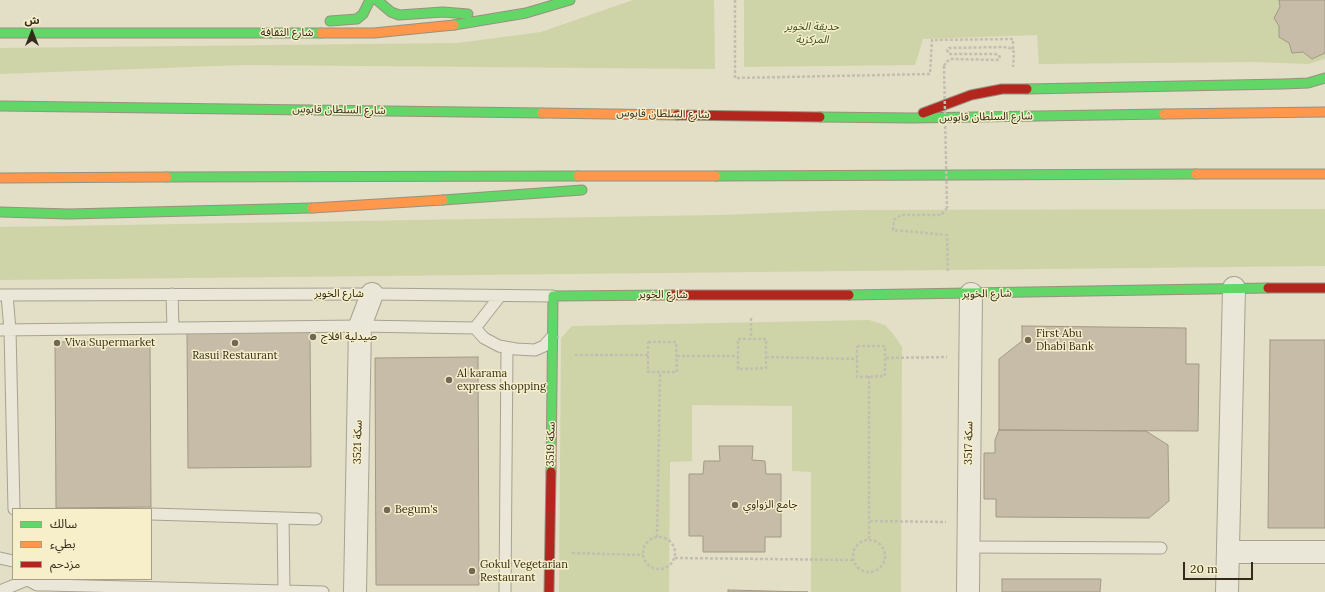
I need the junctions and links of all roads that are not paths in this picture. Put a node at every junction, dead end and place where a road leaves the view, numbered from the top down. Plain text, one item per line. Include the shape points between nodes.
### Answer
1 (370, 0) edge
2 (377, 0) edge
3 (570, 0) edge
4 (501, 17) junction
5 (324, 21) dead end
6 (261, 24) dead end
7 (0, 33) edge
8 (109, 33) junction
9 (1325, 78) edge
10 (0, 106) edge
11 (1325, 112) edge
12 (912, 118) junction
13 (1325, 174) edge
14 (762, 176) junction
15 (0, 178) edge
16 (643, 185) dead end
17 (588, 189) dead end
18 (0, 212) edge
19 (1234, 288) junction
20 (1325, 288) edge
21 (172, 294) junction
22 (372, 294) junction
23 (971, 294) junction
24 (3, 295) edge
25 (500, 296) junction
26 (552, 296) junction
27 (360, 326) junction
28 (174, 328) junction
29 (475, 328) junction
30 (5, 330) edge
31 (552, 337) junction
32 (507, 348) junction
33 (14, 508) edge
34 (152, 514) edge
35 (283, 518) junction
36 (316, 519) dead end
37 (968, 546) junction
38 (1161, 548) dead end
39 (1228, 552) junction
40 (1325, 552) edge
41 (0, 558) edge
42 (12, 561) edge
43 (27, 580) edge
44 (96, 586) edge
45 (284, 590) junction
46 (0, 591) edge
47 (323, 592) edge
48 (355, 592) edge
49 (505, 592) edge
50 (549, 592) edge
51 (968, 592) edge
52 (1227, 592) edge

1 - 5 main road via 363,14 357,19
2 - 4 main road via 390,12 399,15 443,12
3 - 4 main road, شارع الثقافة via 526,13
4 - 8 main road, شارع الثقافة via 437,28 374,33
6 - 8 main road
7 - 8 main road, شارع الثقافة
9 - 12 main road via 1308,83 1283,84 1002,89 971,95
10 - 12 main road, شارع السلطان قابوس
11 - 12 main road, شارع السلطان قابوس
13 - 14 main road
14 - 15 main road
14 - 16 main road
17 - 18 main road via 350,207 69,214
19 - 20 main road, شارع الخوير
19 - 23 main road, شارع الخوير
19 - 39 street
21 - 22 lane, شارع الخوير
21 - 24 lane, شارع الخوير
21 - 28 lane
22 - 25 lane, شارع الخوير
22 - 27 street, سكة 3521
23 - 26 main road, شارع الخوير
23 - 37 street, سكة 3517
24 - 30 lane
25 - 26 lane, شارع الخوير
25 - 29 lane
26 - 31 main road, سكة 3519
27 - 28 lane
27 - 29 lane
27 - 48 street, سكة 3521
28 - 30 lane
29 - 32 lane via 484,338
30 - 33 lane
31 - 32 lane via 544,346 535,350
31 - 50 main road, سكة 3519
32 - 49 lane
34 - 35 lane
35 - 36 lane
35 - 45 lane
37 - 38 lane
37 - 51 street, سكة 3517
39 - 40 street
39 - 52 street
41 - 42 lane
43 - 44 lane via 37,585
43 - 46 lane
44 - 45 lane
45 - 47 lane

